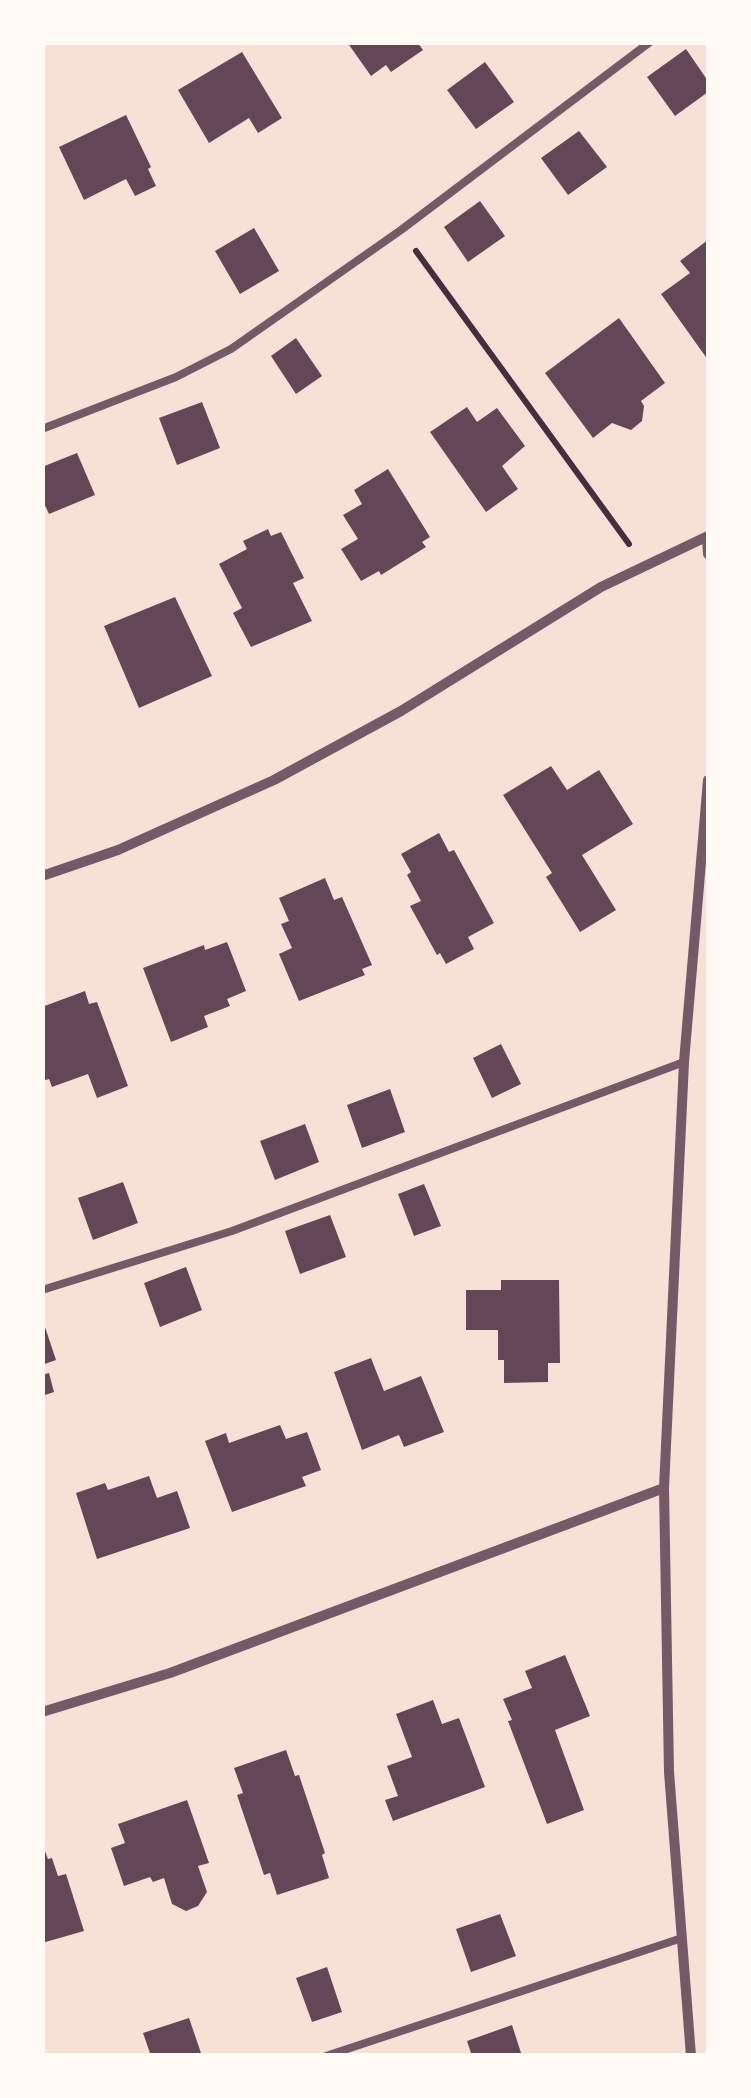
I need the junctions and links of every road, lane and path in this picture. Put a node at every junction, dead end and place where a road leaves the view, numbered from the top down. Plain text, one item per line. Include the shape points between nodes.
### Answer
1 (650, 42) edge
2 (401, 230) junction
3 (42, 428) edge
4 (708, 537) edge
5 (708, 554) edge
6 (642, 567) junction
7 (708, 780) edge
8 (42, 876) edge
9 (684, 1062) junction
10 (42, 1290) edge
11 (664, 1488) junction
12 (42, 1712) edge
13 (682, 1938) junction
14 (326, 2056) edge
15 (692, 2056) edge

1 - 2 lane
2 - 3 lane via 230,349
2 - 6 path
4 - 5 street
4 - 6 street
6 - 8 street via 274,780 118,850
7 - 9 street
9 - 10 lane via 232,1231
9 - 11 street
11 - 12 street via 170,1672
11 - 13 street via 669,1772
13 - 14 lane
13 - 15 street

